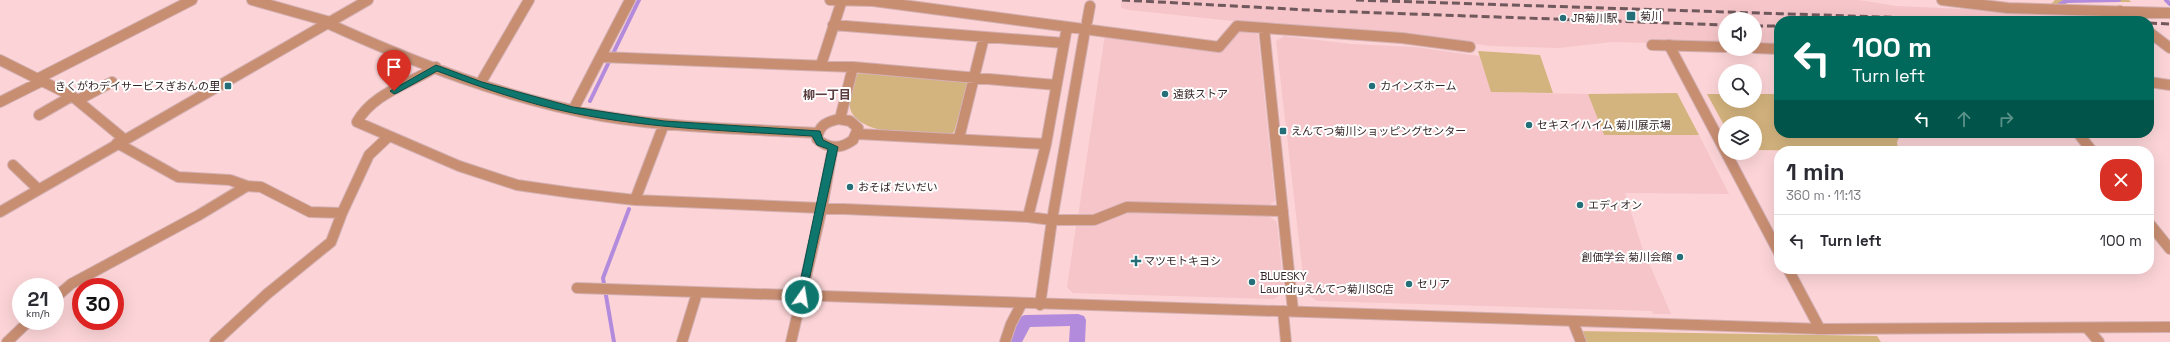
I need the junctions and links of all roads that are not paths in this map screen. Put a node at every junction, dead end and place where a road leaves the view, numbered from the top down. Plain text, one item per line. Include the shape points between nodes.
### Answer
1 (192, 0) edge
2 (252, 0) edge
3 (368, 0) edge
4 (529, 0) edge
5 (630, 0) edge
6 (830, 0) edge
7 (842, 0) edge
8 (1942, 0) edge
9 (1090, 6) dead end
10 (2119, 10) junction
11 (2170, 14) edge
12 (2128, 16) edge
13 (1087, 22) dead end
14 (328, 23) junction
15 (833, 25) junction
16 (1067, 27) junction
17 (1264, 28) junction
18 (1084, 36) dead end
19 (2154, 36) edge
20 (984, 37) junction
21 (1064, 43) junction
22 (1652, 45) dead end
23 (1669, 45) junction
24 (1470, 47) dead end
25 (1718, 47) edge
26 (1762, 48) edge
27 (2170, 48) edge
28 (1774, 49) edge
29 (601, 56) junction
30 (0, 60) edge
31 (821, 65) junction
32 (436, 67) junction
33 (853, 67) junction
34 (42, 79) junction
35 (975, 79) junction
36 (112, 82) dead end
37 (2154, 83) edge
38 (480, 84) junction
39 (1056, 85) junction
40 (2170, 85) edge
41 (75, 98) junction
42 (0, 102) edge
43 (573, 110) junction
44 (39, 115) dead end
45 (840, 119) junction
46 (664, 124) junction
47 (817, 133) junction
48 (858, 134) junction
49 (388, 137) junction
50 (959, 138) junction
51 (2082, 138) edge
52 (120, 141) junction
53 (1046, 144) junction
54 (2088, 146) edge
55 (833, 147) junction
56 (13, 165) dead end
57 (247, 186) junction
58 (38, 189) junction
59 (634, 200) junction
60 (822, 208) junction
61 (1283, 211) junction
62 (0, 212) edge
63 (342, 213) junction
64 (1028, 217) junction
65 (1052, 220) junction
66 (2154, 228) edge
67 (1774, 244) edge
68 (2170, 249) edge
69 (1791, 274) edge
70 (577, 288) dead end
71 (64, 290) edge
72 (697, 294) junction
73 (802, 297) junction
74 (1022, 303) junction
75 (1040, 305) junction
76 (1288, 311) junction
77 (1573, 322) junction
78 (2170, 327) edge
79 (1820, 329) junction
80 (2088, 329) junction
81 (20, 330) edge
82 (0, 339) edge
83 (7, 342) edge
84 (216, 342) edge
85 (682, 342) edge
86 (791, 342) edge
87 (1005, 342) edge
88 (1286, 342) edge
89 (1581, 342) edge
90 (2099, 342) edge

1 - 34 street
2 - 14 street
3 - 14 street
4 - 38 street
5 - 29 street
6 - 7 street
7 - 15 street
7 - 16 street via 873,1
8 - 10 street via 2008,8
9 - 13 street
10 - 11 street
10 - 12 street
14 - 32 street via 385,50
14 - 52 street
15 - 20 street
15 - 31 street
16 - 17 street via 1220,47 1237,26
16 - 21 street
17 - 24 street via 1402,38
17 - 61 street
18 - 65 street
19 - 27 street
20 - 21 street
20 - 35 street
21 - 39 street
22 - 23 street
23 - 25 street
23 - 67 street
26 - 28 street
29 - 31 street
29 - 43 street
30 - 34 street
31 - 33 street
32 - 38 street
32 - 49 street via 369,105 359,115 357,122
33 - 35 street
33 - 45 street
34 - 41 street
34 - 42 street
35 - 39 street
35 - 50 street
36 - 41 street
37 - 40 street
38 - 43 street
39 - 53 street
41 - 44 street
41 - 52 street
43 - 46 street
45 - 47 street via 826,122
45 - 48 street via 855,124
46 - 47 street
46 - 59 street
47 - 55 street via 820,143
48 - 50 street
48 - 55 street via 852,142
49 - 59 street via 459,166 517,185
49 - 63 street via 369,155
50 - 53 street
51 - 54 street
52 - 57 street via 178,177 230,180
52 - 58 street
53 - 64 street
55 - 60 street
56 - 58 street
57 - 63 street via 261,187 310,212
57 - 71 street
58 - 62 street
59 - 60 street
60 - 64 street
60 - 73 street
61 - 65 street via 1127,207 1094,220
61 - 76 street
63 - 84 street via 331,242 267,294
64 - 65 street
65 - 75 street
66 - 68 street
69 - 79 street
70 - 72 street
72 - 73 street
72 - 85 street
73 - 74 street
73 - 86 street
74 - 75 street
74 - 87 street
75 - 76 street
76 - 77 street
76 - 88 street
77 - 79 street
77 - 89 street
78 - 80 street
79 - 80 street
80 - 90 street
81 - 83 street
82 - 83 street

